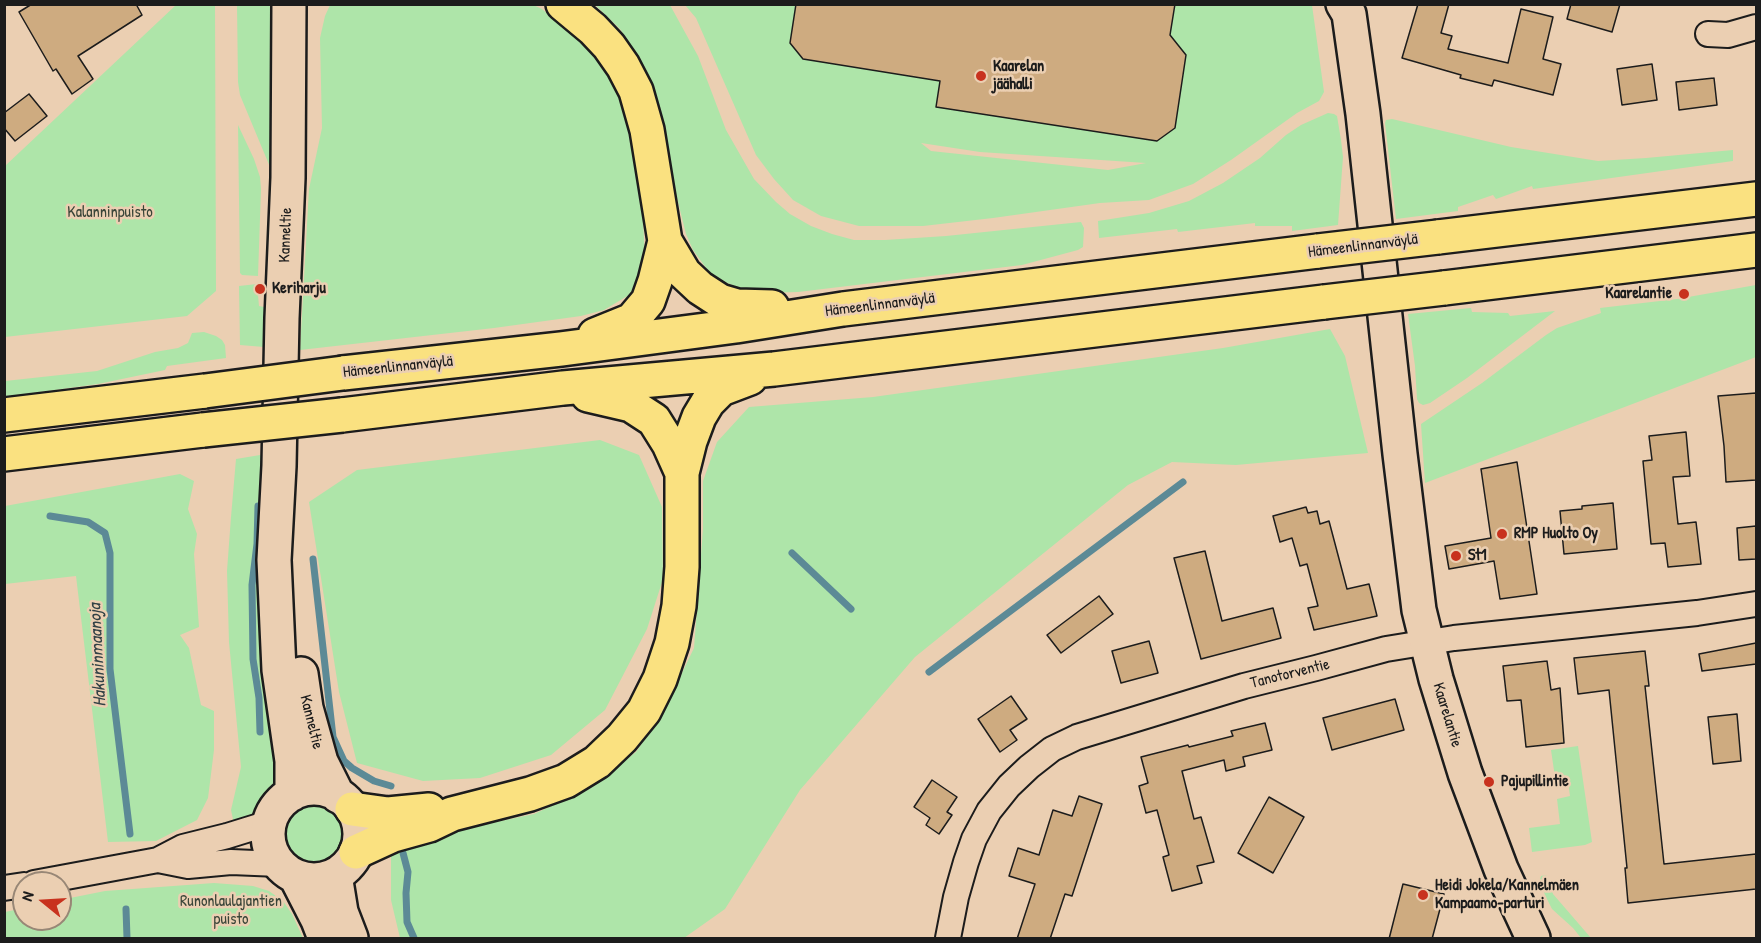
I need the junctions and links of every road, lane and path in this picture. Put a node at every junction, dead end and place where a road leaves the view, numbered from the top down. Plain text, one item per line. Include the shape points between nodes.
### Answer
1 (289, 4) edge
2 (562, 4) edge
3 (1348, 8) edge
4 (1756, 27) edge
5 (1707, 34) dead end
6 (1756, 199) edge
7 (664, 241) junction
8 (1756, 250) edge
9 (843, 309) junction
10 (561, 349) junction
11 (774, 369) junction
12 (563, 388) junction
13 (4, 415) edge
14 (4, 454) edge
15 (279, 466) junction
16 (682, 473) junction
17 (1756, 604) edge
18 (1426, 642) junction
19 (292, 794) junction
20 (345, 802) junction
21 (452, 814) junction
22 (269, 823) junction
23 (158, 860) junction
24 (345, 863) junction
25 (287, 870) junction
26 (72, 876) edge
27 (325, 939) edge
28 (351, 939) edge
29 (948, 939) edge
30 (1533, 939) edge

1 - 15 main road, Kanneltie
2 - 7 highway via 609,46 636,92 647,129
3 - 18 main road, Kaarelantie via 1419,610
4 - 5 street via 1728,35
6 - 9 highway, Hämeenlinnanväylä, bridge
7 - 9 highway via 684,273 720,301 737,306
7 - 10 highway via 648,301 632,320
8 - 11 highway, bridge
9 - 10 highway, Hämeenlinnanväylä
10 - 13 highway, Hämeenlinnanväylä, bridge
11 - 12 highway
11 - 16 highway via 721,389 708,402 693,433
12 - 14 highway, bridge
12 - 16 highway via 631,405 654,420
15 - 19 main road, Kanneltie via 274,560 279,670 292,761
15 - 20 main road, Kanneltie via 306,708 321,762
16 - 21 highway via 679,606 663,670 644,711 597,762 566,781
17 - 18 street, Tanotorventie
18 - 29 street, Tanotorventie via 1244,686 1077,737 1052,749 1009,786 983,821 966,862
18 - 30 main road, Kaarelantie via 1465,773 1501,869
19 - 20 main road via 315,788
19 - 22 main road via 278,806
20 - 21 highway via 388,814 427,809
20 - 24 main road via 359,830
21 - 24 highway via 393,835
22 - 23 street via 183,847
22 - 25 main road via 269,844
23 - 25 street via 188,867 231,862
23 - 26 street
24 - 25 main road via 315,880
24 - 28 main road via 341,912
25 - 27 main road via 318,920

